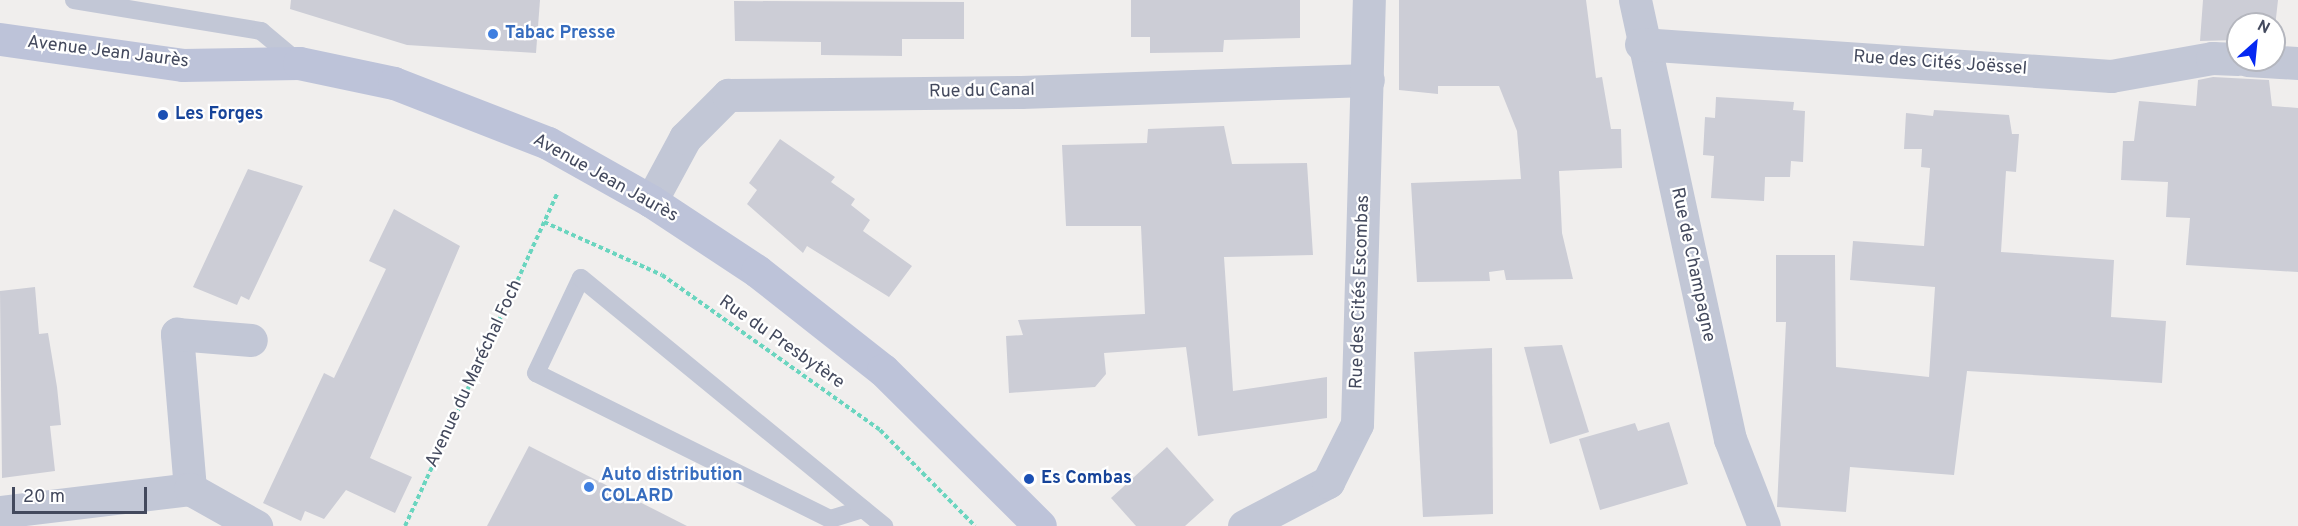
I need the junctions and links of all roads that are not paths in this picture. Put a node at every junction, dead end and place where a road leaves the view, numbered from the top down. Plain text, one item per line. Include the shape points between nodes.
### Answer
1 (74, 0) edge
2 (1369, 0) edge
3 (1635, 0) edge
4 (0, 39) edge
5 (1641, 44) junction
6 (2226, 59) edge
7 (298, 63) junction
8 (1368, 80) junction
9 (651, 201) junction
10 (251, 340) dead end
11 (189, 489) junction
12 (863, 509) junction
13 (0, 512) edge
14 (256, 526) edge
15 (884, 526) edge
16 (1040, 526) edge
17 (1244, 526) edge
18 (1764, 526) edge

1 - 7 lane via 261,31
2 - 8 street, Rue des Cités Escombas
3 - 5 street, Rue de Champagne
4 - 7 street, Avenue Jean Jaurès via 182,64
5 - 6 street, Rue des Cités Joëssel via 2111,76
5 - 18 street, Rue de Champagne via 1730,439
7 - 9 street, Avenue Jean Jaurès via 394,83 548,143
8 - 9 street, Rue du Canal via 1021,92 728,94 685,138
8 - 17 street, Rue des Cités Escombas via 1357,424 1328,482
9 - 16 street, Avenue Jean Jaurès via 757,271 883,370
10 - 11 street via 177,334
11 - 13 street
11 - 14 street
12 - 12 lane via 717,390 581,278 536,373 830,519
12 - 15 lane

